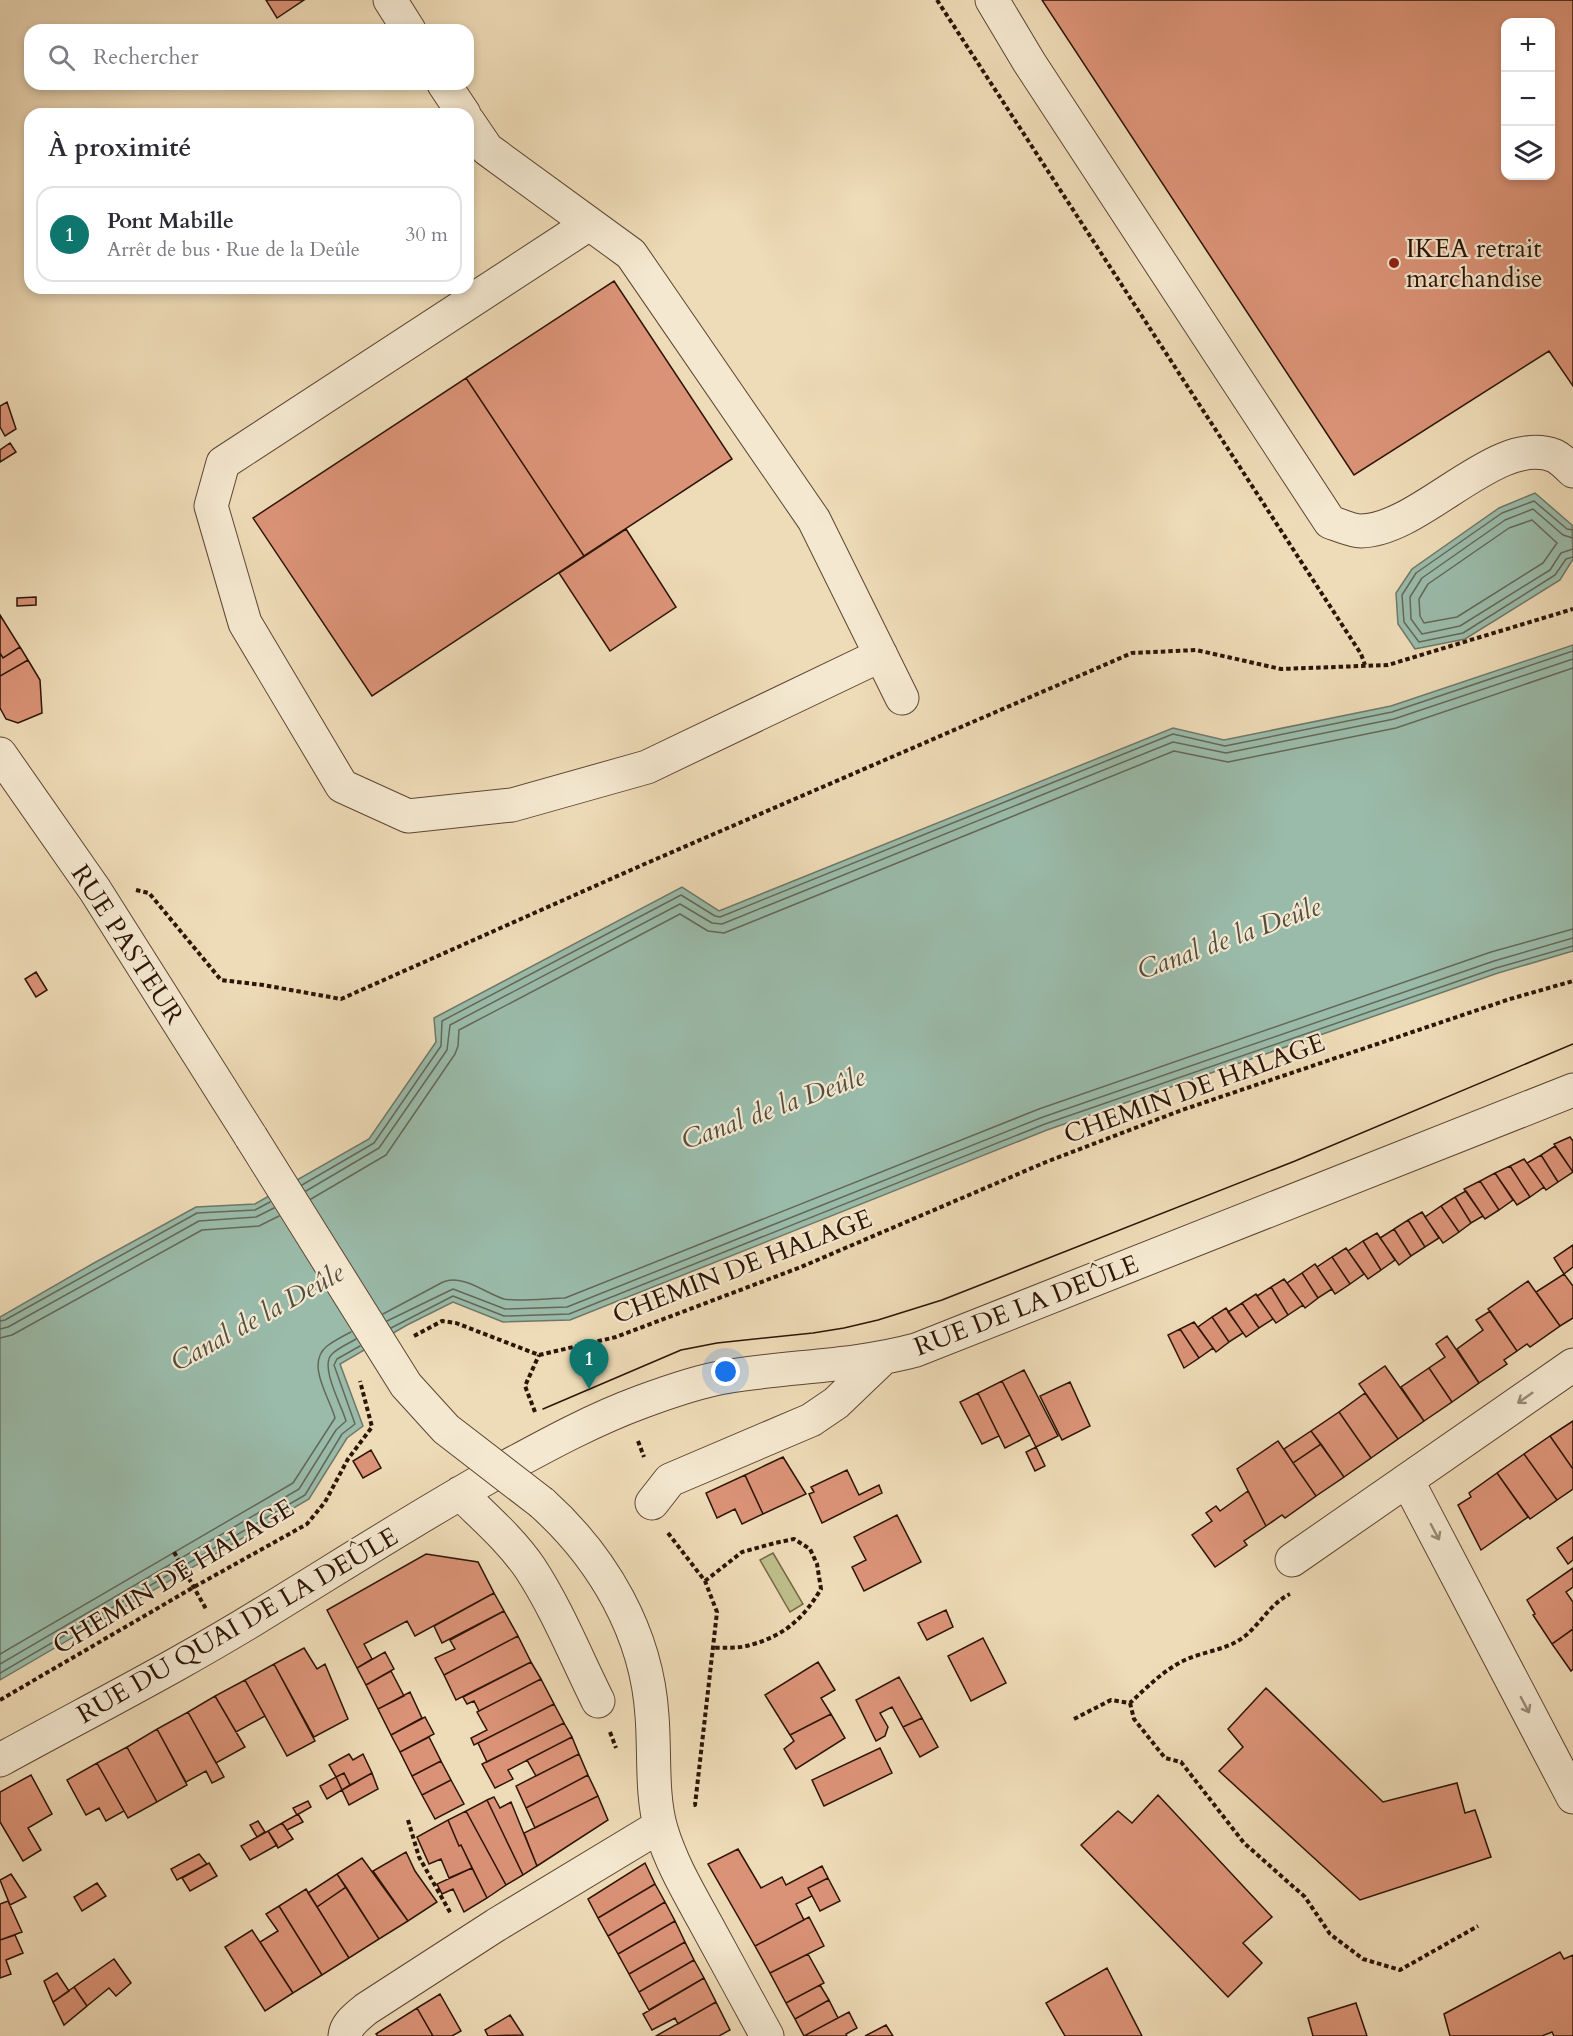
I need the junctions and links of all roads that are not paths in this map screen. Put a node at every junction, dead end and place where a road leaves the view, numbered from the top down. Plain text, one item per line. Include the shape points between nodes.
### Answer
1 (390, 0) edge
2 (992, 0) edge
3 (405, 24) edge
4 (448, 90) edge
5 (460, 108) edge
6 (474, 130) edge
7 (589, 224) junction
8 (1573, 471) edge
9 (881, 655) junction
10 (902, 698) dead end
11 (0, 754) edge
12 (1573, 1090) edge
13 (883, 1358) junction
14 (1573, 1365) edge
15 (1407, 1480) junction
16 (466, 1490) junction
17 (652, 1503) road end
18 (1293, 1560) dead end
19 (598, 1701) dead end
20 (0, 1760) edge
21 (1573, 1797) edge
22 (659, 1818) junction
23 (345, 2036) edge
24 (767, 2036) edge

1 - 3 street
2 - 8 street via 1035,72 1330,522 1360,531 1395,524 1504,458 1531,453 1556,456
4 - 5 street
6 - 7 street via 487,149
7 - 9 street via 631,254 814,520
7 - 9 street via 223,463 211,506 246,623 342,786 408,816 512,805 647,767
9 - 10 street
11 - 22 street, RUE PASTEUR, bridge via 106,909 406,1385 446,1429 542,1503 581,1542 611,1587 634,1632 650,1690
12 - 13 street, RUE DE LA DEÛLE via 950,1338
13 - 16 street, RUE DE LA DEÛLE via 721,1378 680,1389 619,1411 546,1445
13 - 17 street via 836,1403 811,1420 670,1480
14 -> 15 street
15 - 18 street
15 -> 21 street
16 - 19 street via 530,1568
16 - 20 street, RUE DU QUAI DE LA DEÛLE via 222,1639
22 - 23 street via 366,2009 354,2019
22 - 24 street, RUE PASTEUR via 671,1860

